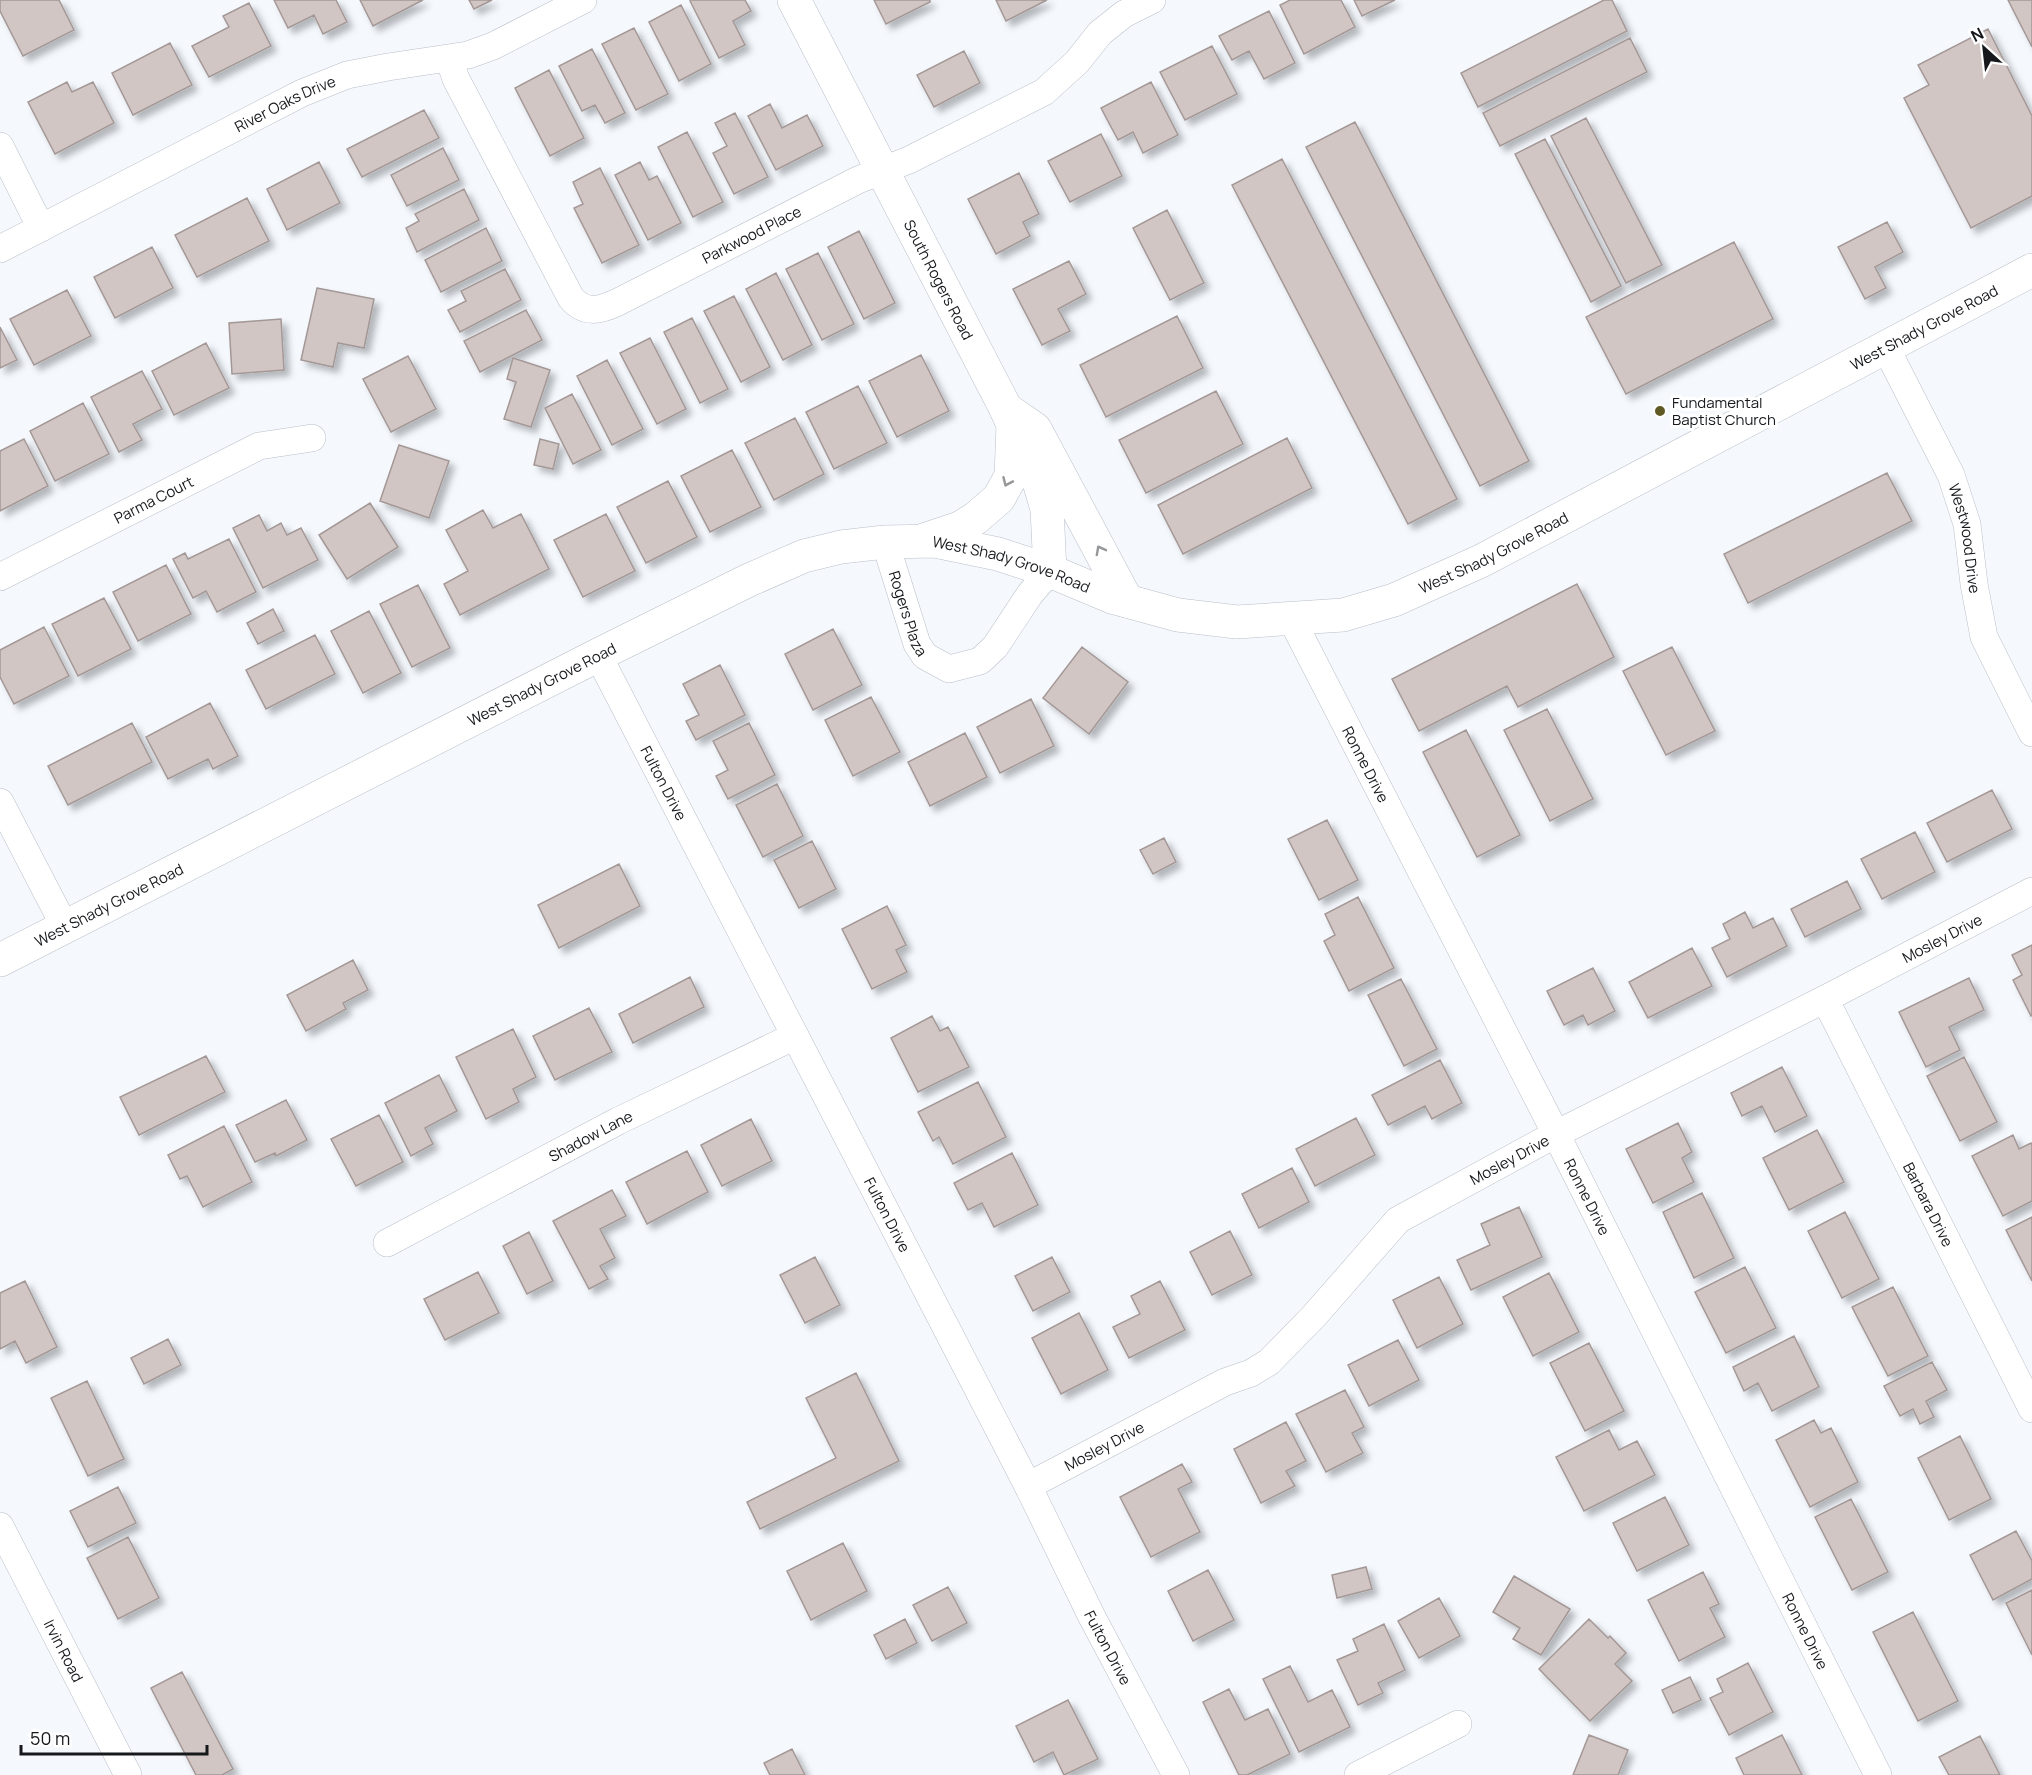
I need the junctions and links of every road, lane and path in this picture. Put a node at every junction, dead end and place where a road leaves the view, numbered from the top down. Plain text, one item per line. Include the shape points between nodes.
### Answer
1 (583, 0) edge
2 (794, 0) edge
3 (1152, 0) edge
4 (449, 59) junction
5 (0, 147) edge
6 (883, 171) junction
7 (41, 228) junction
8 (0, 249) edge
9 (2032, 270) edge
10 (1886, 348) junction
11 (1010, 417) junction
12 (312, 438) dead end
13 (920, 541) junction
14 (885, 542) junction
15 (1050, 571) junction
16 (0, 578) edge
17 (1127, 601) junction
18 (1292, 620) junction
19 (598, 655) junction
20 (2032, 733) edge
21 (0, 802) edge
22 (2032, 891) edge
23 (65, 927) junction
24 (0, 960) edge
25 (1825, 999) junction
26 (795, 1036) junction
27 (1556, 1134) junction
28 (387, 1243) dead end
29 (2032, 1409) edge
30 (1029, 1486) junction
31 (0, 1526) edge
32 (1458, 1724) dead end
33 (128, 1775) edge
34 (1176, 1775) edge
35 (1358, 1775) edge
36 (1878, 1775) edge

1 - 4 street, River Oaks Drive via 493,46
2 - 6 main road, South Rogers Road
3 - 6 street, Parkwood Place via 1124,14 1100,33 1077,62 1044,92
4 - 6 street, Parkwood Place via 571,298 588,310 612,305 858,180
4 - 7 street, River Oaks Drive via 347,75 302,93
5 - 7 street
6 - 11 main road, South Rogers Road
7 - 8 street, River Oaks Drive
9 - 10 main road, West Shady Grove Road
10 - 18 main road, West Shady Grove Road via 1480,561 1394,600 1343,615
10 - 20 street, Westwood Drive via 1951,475 1967,524 1984,637
11 -> 13 main road via 1011,476 999,498 960,528
11 - 15 main road, South Rogers Road via 1047,509
17 -> 11 main road via 1035,429
12 - 16 street, Parma Court via 259,446
13 - 14 main road, West Shady Grove Road
13 - 15 main road, West Shady Grove Road via 998,554
14 - 15 street, Rogers Plaza via 918,644 925,656 949,669 980,662
14 - 19 main road, West Shady Grove Road via 804,556
15 - 17 main road, West Shady Grove Road
17 - 18 main road, West Shady Grove Road via 1178,615 1237,622
18 - 27 street, Ronne Drive
19 - 23 main road, West Shady Grove Road
19 - 26 street, Fulton Drive
21 - 23 street
22 - 25 street, Mosley Drive
23 - 24 main road, West Shady Grove Road
25 - 27 street, Mosley Drive
25 - 29 street, Barbara Drive
26 - 28 street, Shadow Lane via 618,1121
26 - 30 street, Fulton Drive
27 - 30 street, Mosley Drive via 1398,1220 1269,1362
27 - 36 street, Ronne Drive
30 - 34 street, Fulton Drive via 1092,1617
31 - 33 street, Irvin Road
32 - 35 street

